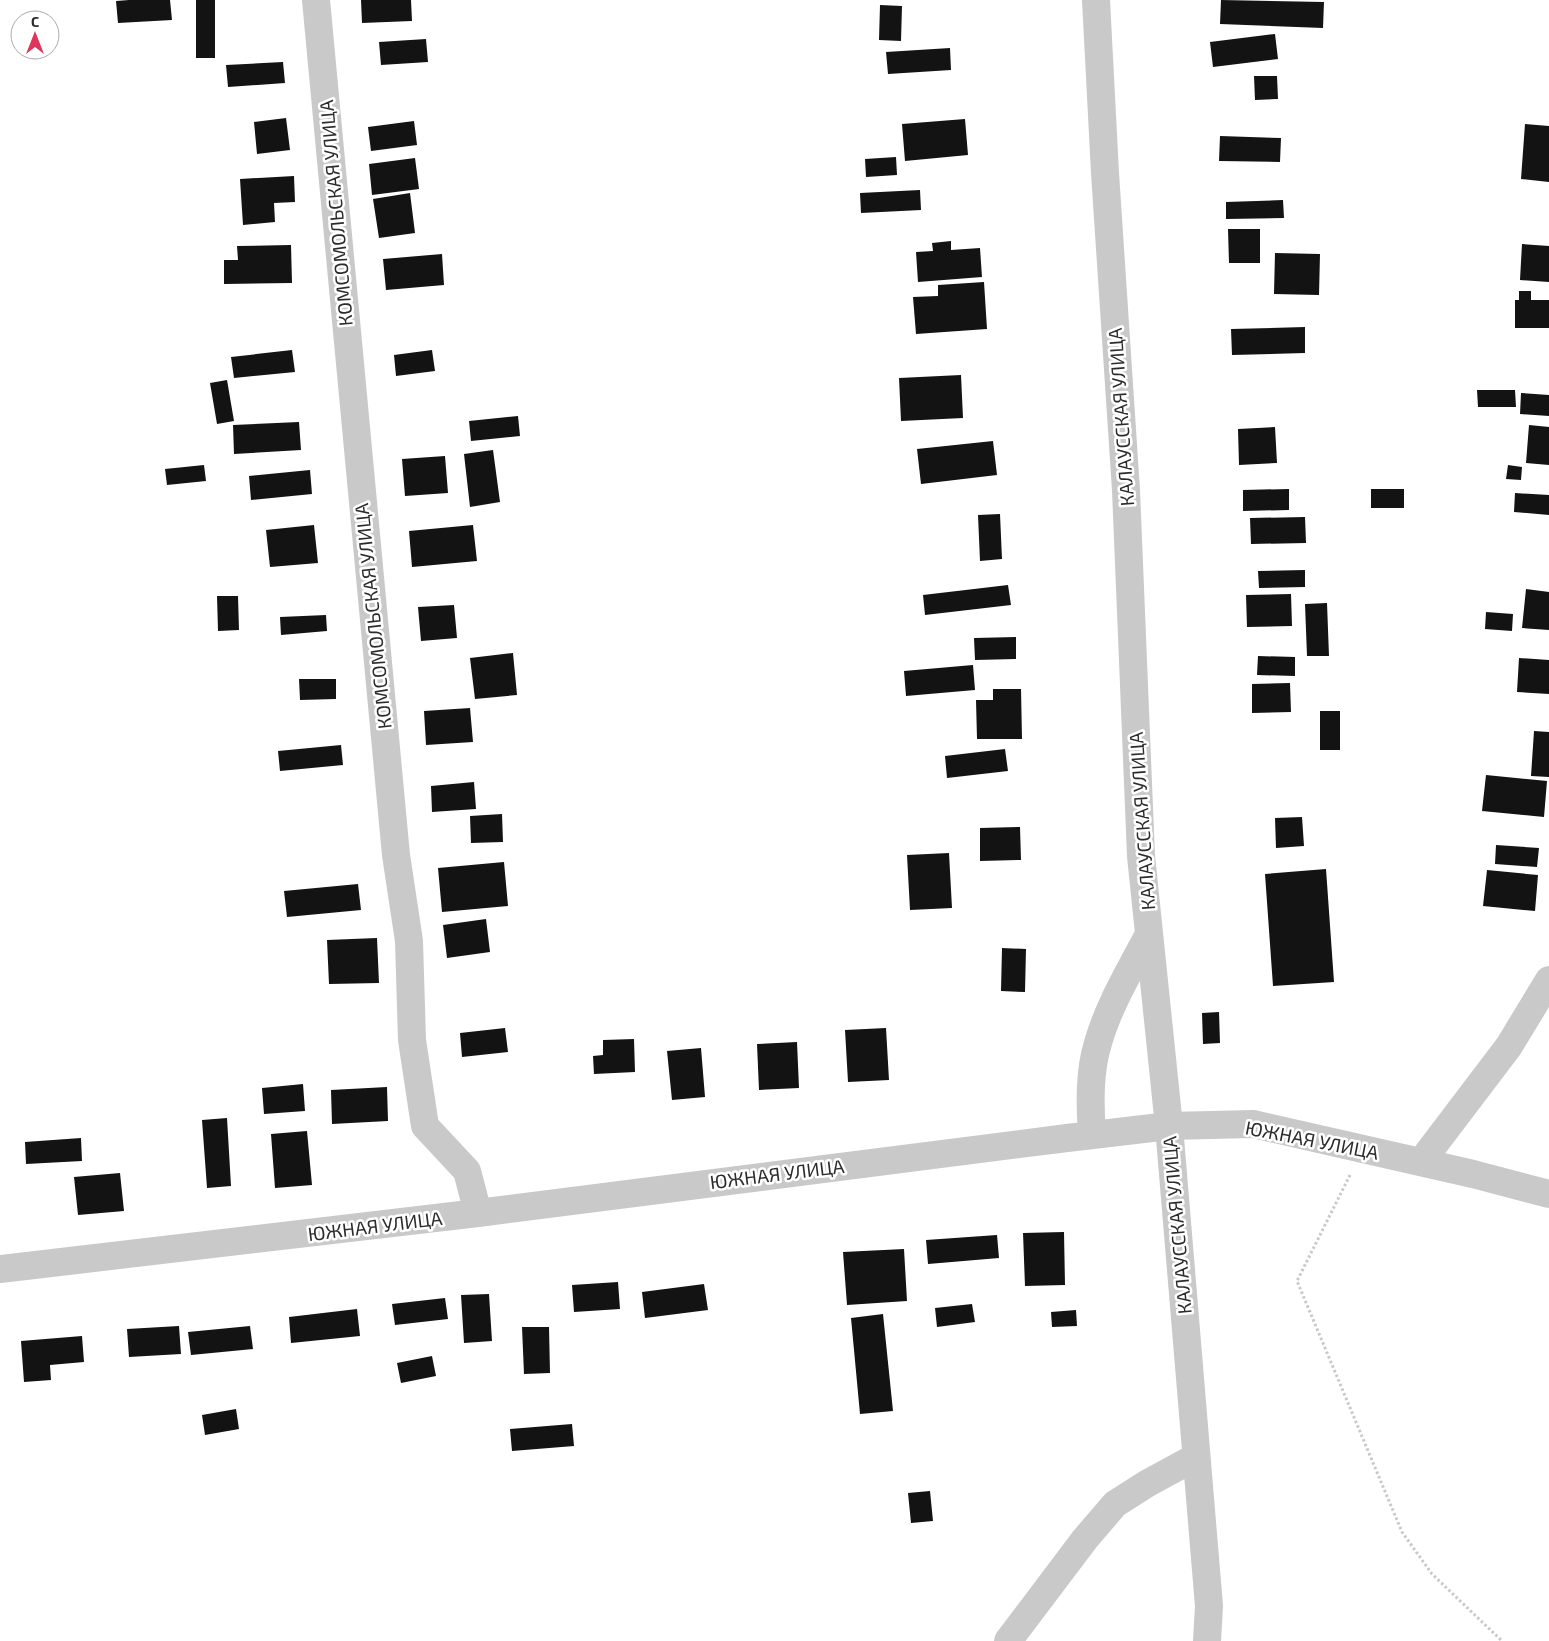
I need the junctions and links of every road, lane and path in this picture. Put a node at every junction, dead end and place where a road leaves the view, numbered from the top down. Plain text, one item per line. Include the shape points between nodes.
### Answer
1 (316, 0) edge
2 (1096, 0) edge
3 (1149, 934) junction
4 (1549, 980) edge
5 (1170, 1126) junction
6 (1092, 1135) junction
7 (1363, 1150) junction
8 (1421, 1162) junction
9 (1549, 1194) edge
10 (478, 1214) junction
11 (0, 1269) edge
12 (1196, 1457) junction
13 (1008, 1641) edge
14 (1207, 1641) edge
15 (1502, 1641) edge

1 - 10 street, КОМСОМОЛЬСКАЯ УЛИЦА via 396,845 409,941 412,1040 425,1126 467,1172
2 - 3 street, КАЛАУССКАЯ УЛИЦА via 1126,490 1141,856
3 - 5 street, КАЛАУССКАЯ УЛИЦА
3 - 6 street via 1114,1000 1097,1043 1090,1093
4 - 8 street via 1509,1046
5 - 6 street, ЮЖНАЯ УЛИЦА
5 - 7 street, ЮЖНАЯ УЛИЦА via 1253,1124
5 - 12 street, КАЛАУССКАЯ УЛИЦА
6 - 10 street, ЮЖНАЯ УЛИЦА
7 - 8 street, ЮЖНАЯ УЛИЦА
7 - 15 path via 1297,1280 1402,1532 1432,1574
8 - 9 street, ЮЖНАЯ УЛИЦА
10 - 11 street, ЮЖНАЯ УЛИЦА
12 - 13 street via 1115,1504 1079,1546
12 - 14 street, КАЛАУССКАЯ УЛИЦА via 1209,1606

